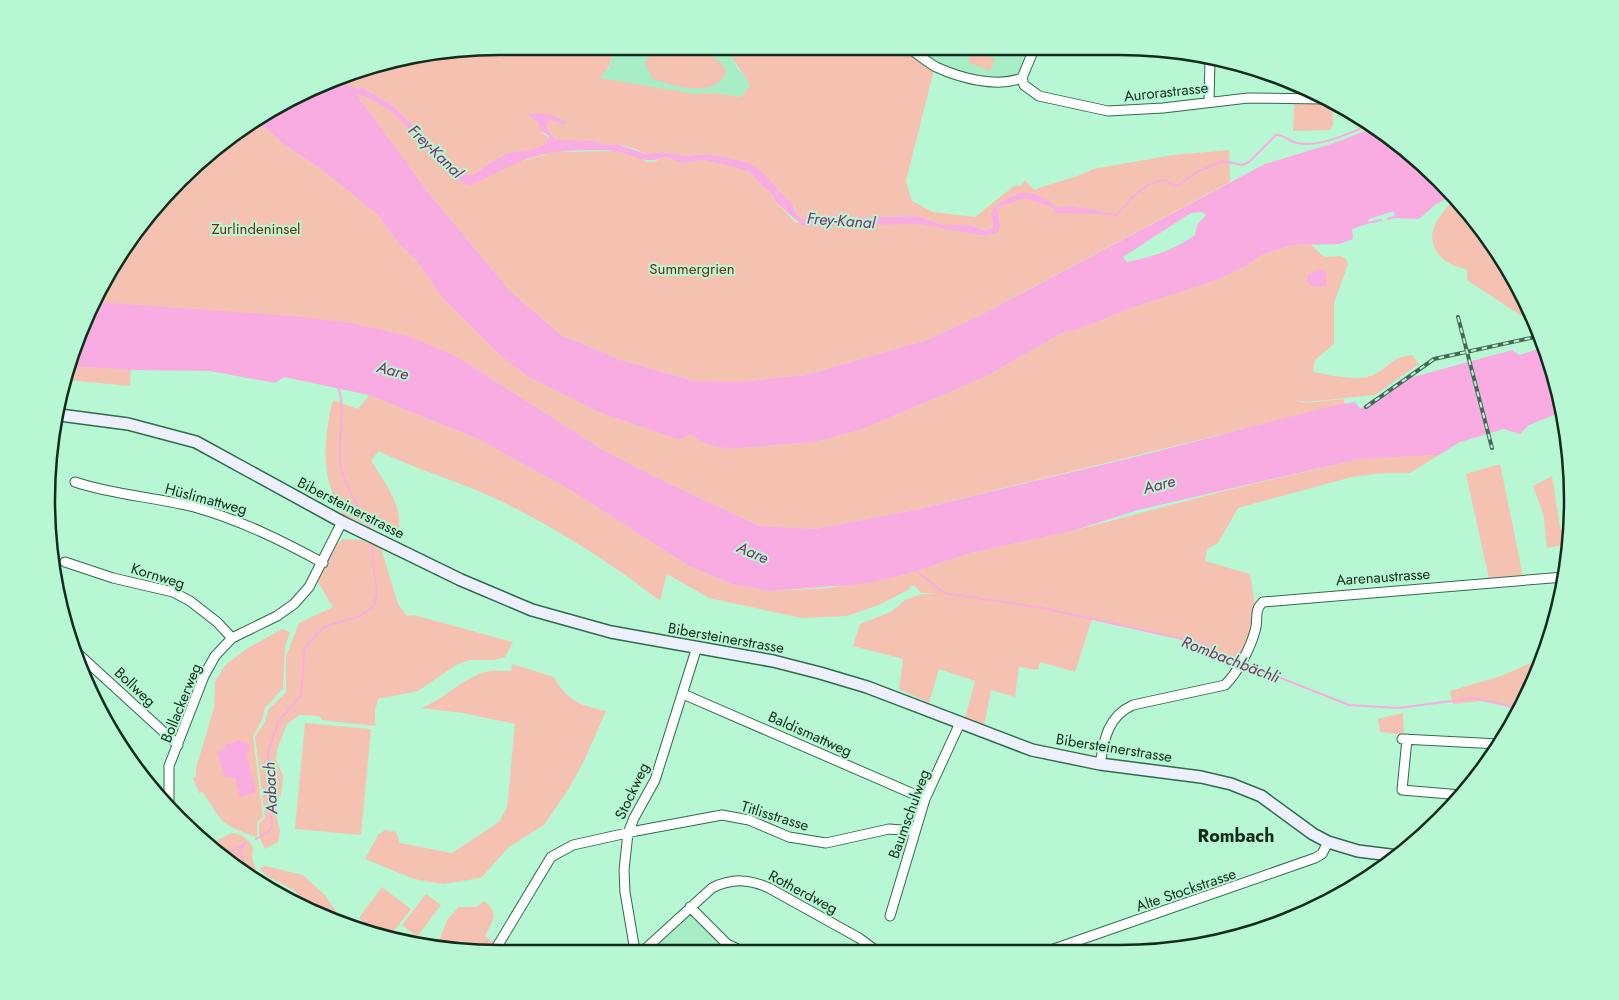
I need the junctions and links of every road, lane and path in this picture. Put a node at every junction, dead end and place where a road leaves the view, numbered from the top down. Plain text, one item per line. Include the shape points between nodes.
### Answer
1 (919, 55) edge
2 (1032, 55) edge
3 (1210, 65) edge
4 (1022, 78) junction
5 (1311, 99) edge
6 (1209, 102) junction
7 (64, 415) edge
8 (75, 482) dead end
9 (342, 522) junction
10 (65, 562) dead end
11 (323, 563) junction
12 (1557, 578) edge
13 (232, 638) junction
14 (697, 647) junction
15 (85, 660) edge
16 (683, 694) junction
17 (960, 723) junction
18 (1491, 744) edge
19 (178, 745) junction
20 (1100, 764) junction
21 (1453, 794) edge
22 (169, 797) edge
23 (925, 799) junction
24 (914, 831) junction
25 (628, 833) junction
26 (1328, 842) junction
27 (1388, 855) edge
28 (690, 907) junction
29 (890, 916) dead end
30 (497, 945) edge
31 (634, 945) edge
32 (649, 945) edge
33 (729, 945) edge
34 (868, 945) edge
35 (1065, 945) edge

1 - 4 street via 935,66 988,82 1009,83
2 - 4 street
3 - 6 street
4 - 6 street, Aurorastrasse via 1024,85 1040,96 1108,111
5 - 6 street, Aurorastrasse via 1248,98
7 - 9 main road, Bibersteinerstrasse via 128,424 196,442
8 - 11 street, Hüslimattweg via 193,507 244,523
9 - 11 street, Bollackerweg
9 - 14 main road, Bibersteinerstrasse via 461,580 532,610 611,632
10 - 13 street, Kornweg via 113,578 173,592 217,622
11 - 13 street, Bollackerweg via 310,587 294,604
12 - 20 street, Aarenaustrasse via 1265,601 1258,606 1255,631 1242,659 1224,685 1122,710 1108,728
13 - 19 street, Bollackerweg via 215,656 204,676
14 - 16 street, Stockweg
14 - 17 main road, Bibersteinerstrasse via 827,675
15 - 19 street, Bollweg
16 - 23 street, Baldismattweg
16 - 25 street, Stockweg via 655,780
17 - 20 main road, Bibersteinerstrasse via 1032,750
17 - 23 street, Baumschulweg
18 - 21 street via 1404,739 1402,790
19 - 22 street, Bollackerweg via 169,766
20 - 26 main road, Bibersteinerstrasse via 1196,776 1239,787 1275,804
23 - 24 street, Baumschulweg
24 - 25 street, Titlisstrasse via 889,829 826,843 789,837 749,820 722,816
24 - 29 street, Baumschulweg
25 - 30 street, Titlisstrasse via 573,845 551,857
25 - 31 street, Stockweg via 625,892
26 - 27 main road, Bibersteinerstrasse via 1358,851
26 - 35 street, Alte Stockstrasse via 1322,854 1315,858
28 - 32 street, Rotherdweg
28 - 33 street
28 - 34 street, Rotherdweg via 722,883 756,882

